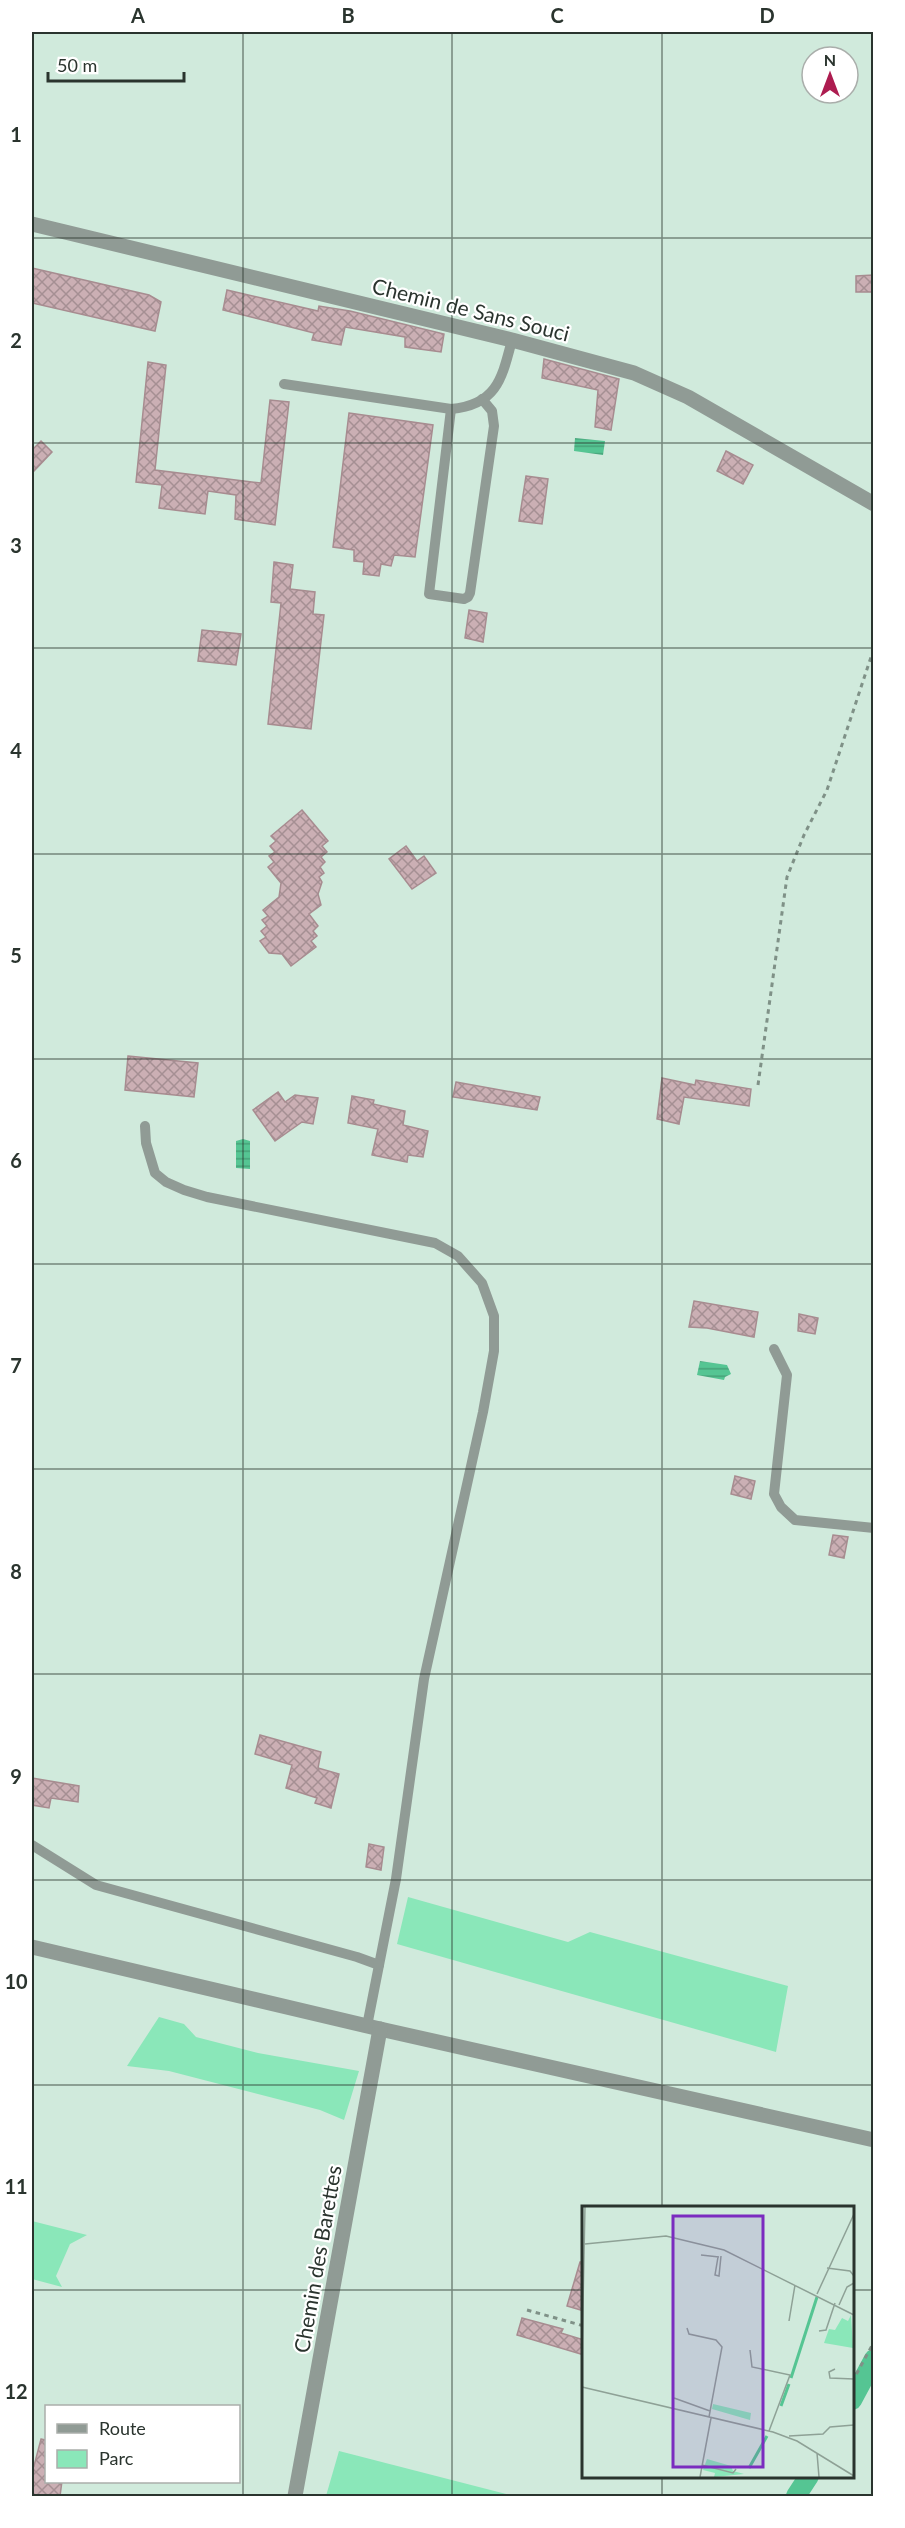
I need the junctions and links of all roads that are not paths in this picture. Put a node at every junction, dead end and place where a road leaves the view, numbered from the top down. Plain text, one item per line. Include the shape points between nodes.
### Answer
1 (32, 224) edge
2 (512, 340) junction
3 (284, 384) dead end
4 (482, 399) junction
5 (451, 409) junction
6 (873, 504) edge
7 (145, 1126) dead end
8 (774, 1349) dead end
9 (873, 1528) edge
10 (32, 1845) edge
11 (32, 1947) edge
12 (379, 1965) junction
13 (373, 2027) junction
14 (873, 2140) edge
15 (295, 2496) edge

1 - 2 street, Chemin de Sans Souci
2 - 4 lane via 500,384
2 - 6 street, Chemin de Sans Souci via 634,372 688,397
3 - 5 lane
4 - 5 lane
4 - 5 lane via 492,411 494,426 470,593 464,599 429,594
7 - 12 lane via 155,1173 166,1182 207,1197 435,1243 458,1256 482,1283 494,1316 494,1351 424,1679 396,1879
8 - 9 lane via 787,1375 774,1494 781,1507 795,1520
10 - 12 lane via 96,1885
11 - 13 street
12 - 13 lane
13 - 14 street
13 - 15 street, Chemin des Barettes

